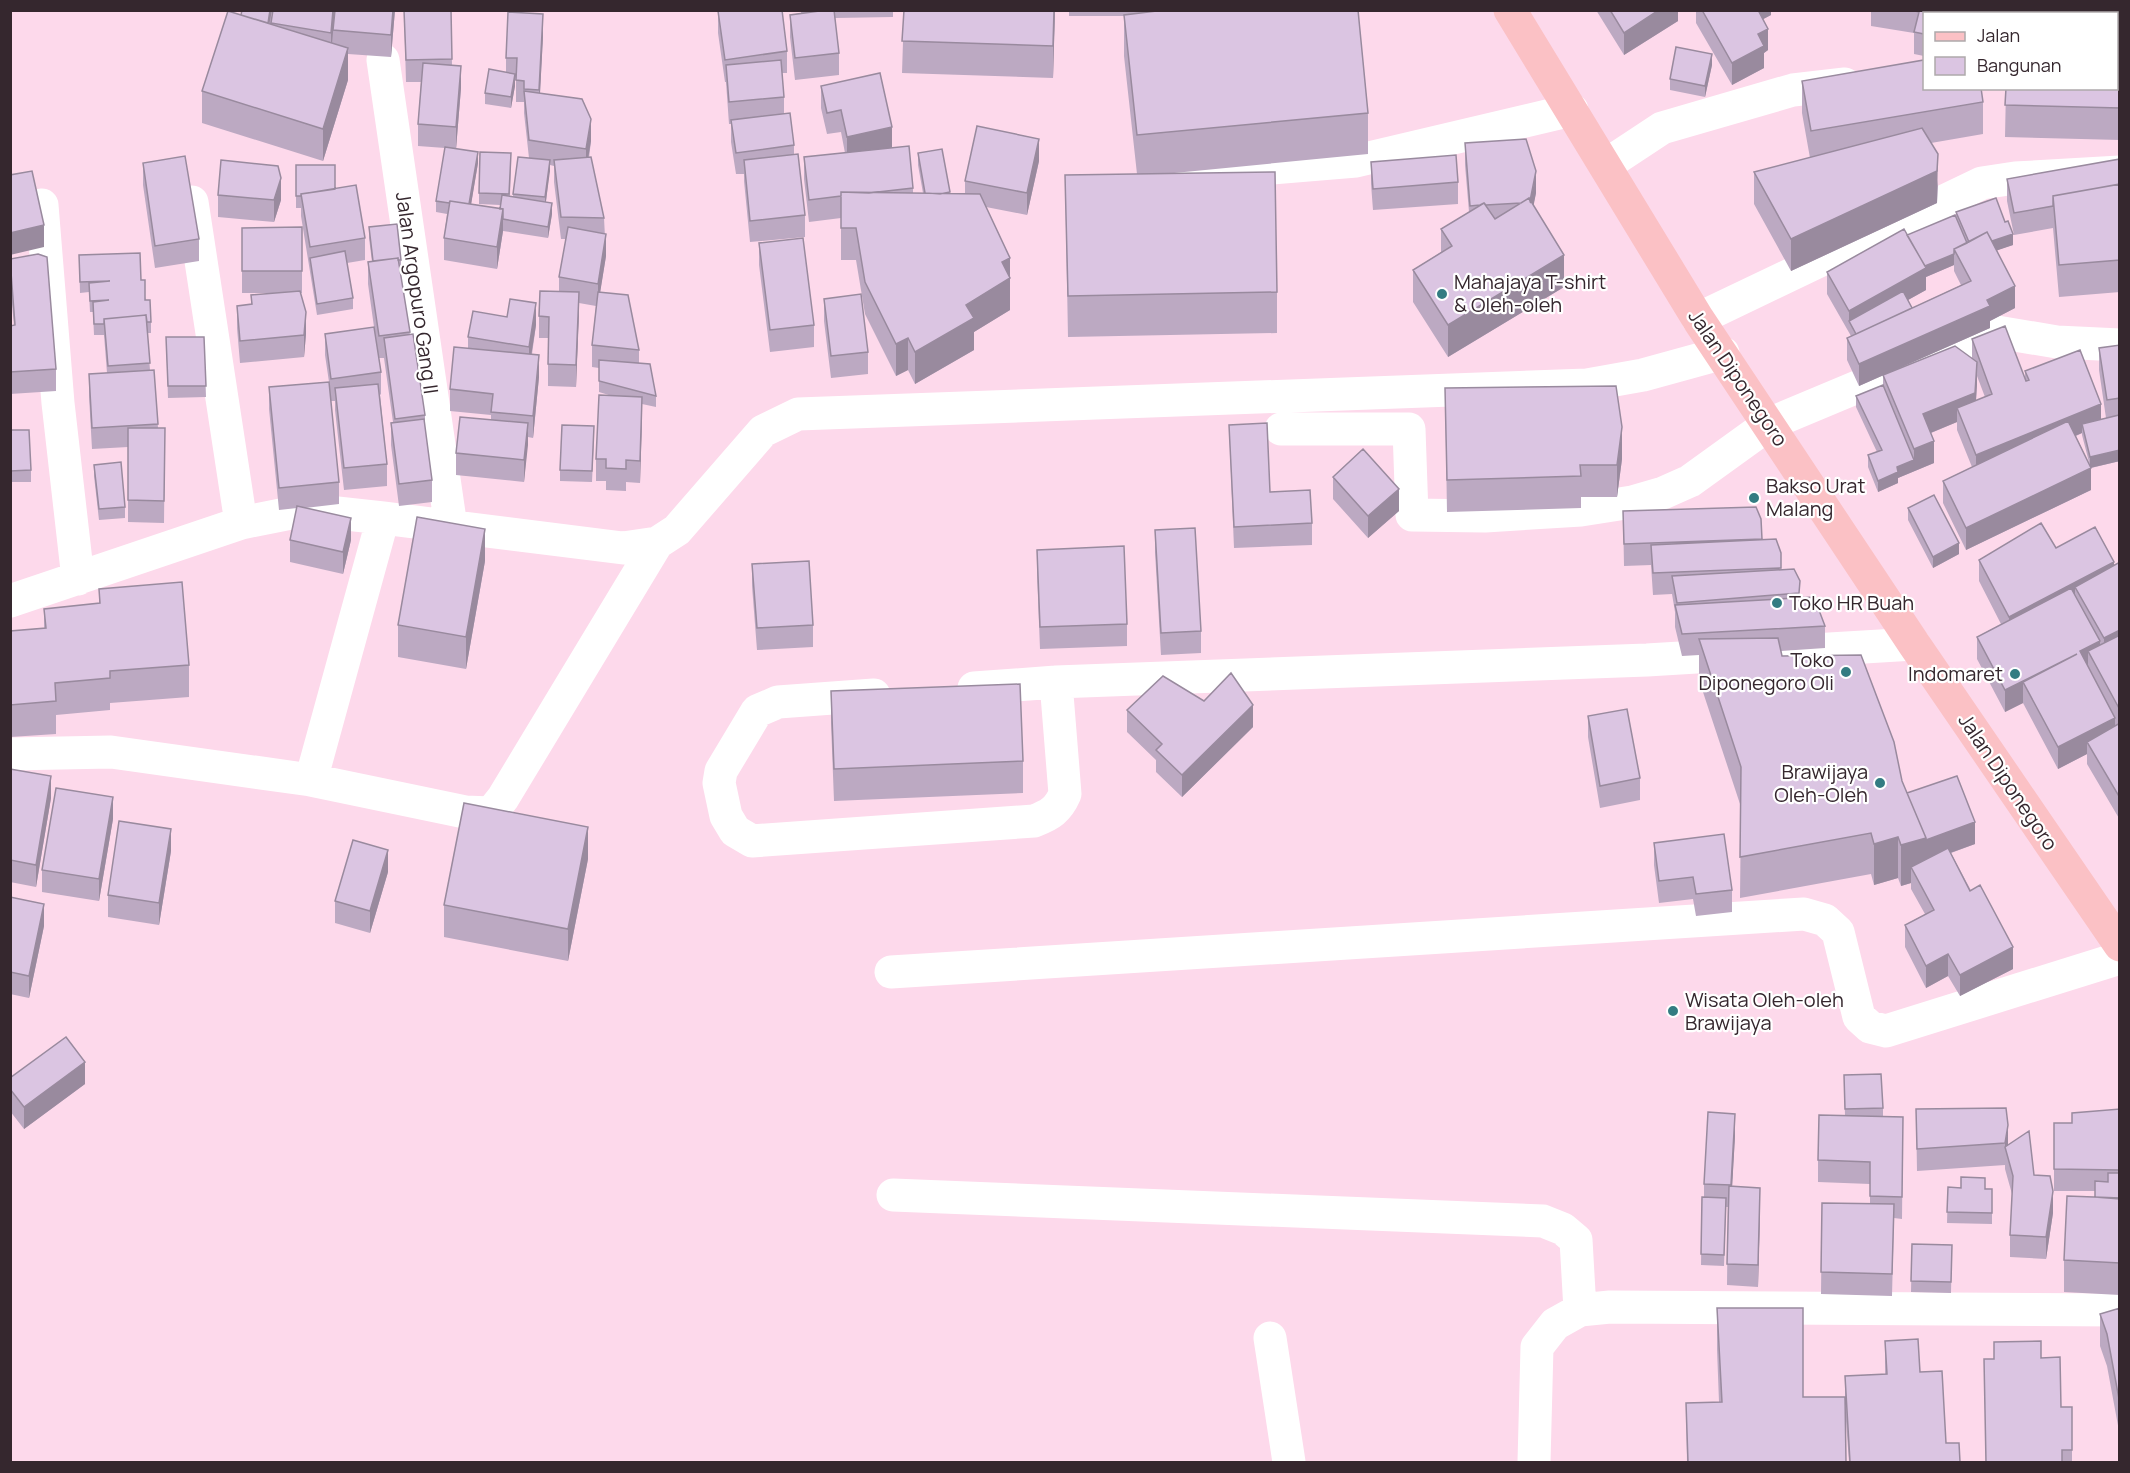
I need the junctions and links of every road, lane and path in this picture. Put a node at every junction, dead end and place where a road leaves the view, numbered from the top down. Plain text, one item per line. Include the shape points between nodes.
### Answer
1 (1510, 10) edge
2 (383, 60) dead end
3 (1873, 80) edge
4 (1572, 110) junction
5 (1606, 165) junction
6 (2120, 172) edge
7 (188, 178) edge
8 (1146, 179) edge
9 (42, 205) edge
10 (1698, 319) junction
11 (2120, 345) edge
12 (1723, 353) junction
13 (1769, 424) junction
14 (1281, 429) dead end
15 (383, 518) junction
16 (241, 523) junction
17 (451, 527) junction
18 (657, 543) junction
19 (78, 579) junction
20 (10, 601) edge
21 (1914, 644) junction
22 (1056, 682) junction
23 (940, 690) edge
24 (906, 693) edge
25 (10, 754) edge
26 (311, 780) junction
27 (2120, 945) edge
28 (2120, 958) edge
29 (891, 972) dead end
30 (893, 1195) dead end
31 (1580, 1310) junction
32 (2120, 1310) edge
33 (1270, 1338) dead end
34 (1289, 1462) edge
35 (1534, 1462) edge

1 - 4 main road, Jalan Diponegoro
2 - 17 street, Jalan Argopuro Gang II
3 - 5 street via 1793,90 1662,128
4 - 5 main road, Jalan Diponegoro
4 - 8 street via 1356,161
5 - 10 main road, Jalan Diponegoro
6 - 10 street via 1982,183
7 - 16 street
9 - 19 street via 58,403
10 - 12 main road, Jalan Diponegoro
11 - 13 street via 2057,342 1991,331
12 - 13 main road, Jalan Diponegoro
12 - 18 street via 1643,375 1587,385 798,414 763,431 677,530
13 - 14 street via 1690,481 1663,493 1581,510 1485,516 1412,515 1409,429
13 - 21 main road, Jalan Diponegoro
15 - 16 street via 296,512
15 - 17 street
15 - 26 street
16 - 19 street
17 - 18 street via 623,548
18 - 26 street via 491,813 465,812
19 - 20 street
21 - 22 street via 1647,660
21 - 27 main road, Jalan Diponegoro
22 - 23 street
22 - 24 street via 1065,794 1059,807 1049,815 1034,821 752,841 735,831 721,804 718,783 721,771 757,711 778,702
25 - 26 street via 111,752
28 - 29 street via 1886,1031 1870,1027 1859,1017 1838,932 1825,920 1804,914
30 - 31 street via 1543,1221 1563,1229 1576,1240
31 - 32 street
31 - 35 street via 1555,1324 1537,1347
33 - 34 street

